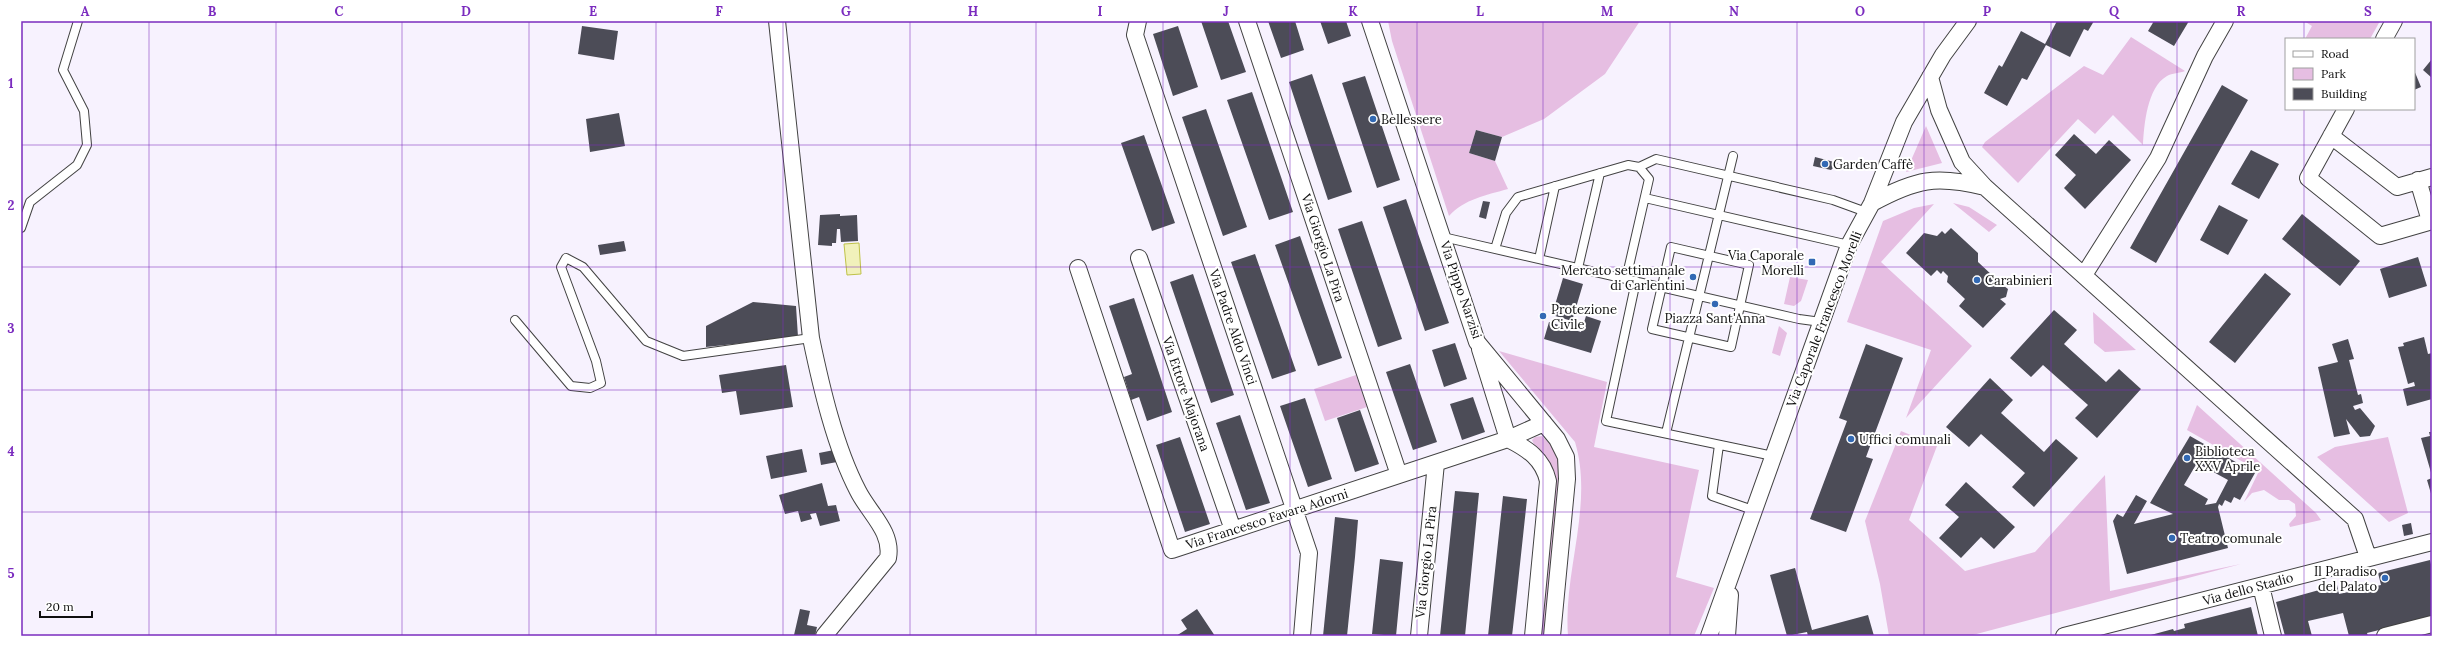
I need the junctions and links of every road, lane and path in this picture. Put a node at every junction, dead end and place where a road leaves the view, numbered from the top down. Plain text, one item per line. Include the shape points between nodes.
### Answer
1 (78, 21) edge
2 (777, 21) edge
3 (1138, 21) edge
4 (1247, 21) edge
5 (1968, 21) edge
6 (2225, 21) edge
7 (2394, 21) edge
8 (1372, 24) edge
9 (2385, 38) edge
10 (1930, 77) junction
11 (2345, 110) edge
12 (2331, 136) junction
13 (1733, 156) dead end
14 (1639, 167) junction
15 (1600, 173) junction
16 (1728, 175) junction
17 (2425, 178) edge
18 (1555, 186) junction
19 (1985, 187) junction
20 (1644, 198) junction
21 (1869, 207) junction
22 (1719, 214) junction
23 (2431, 221) edge
24 (21, 228) edge
25 (1443, 237) junction
26 (1850, 245) junction
27 (1495, 249) junction
28 (1709, 256) junction
29 (1139, 258) dead end
30 (1539, 259) junction
31 (1078, 268) dead end
32 (1578, 268) junction
33 (2084, 275) junction
34 (1626, 279) junction
35 (1636, 282) junction
36 (1662, 287) junction
37 (1699, 296) junction
38 (1740, 305) junction
39 (516, 320) dead end
40 (1821, 322) junction
41 (1689, 337) junction
42 (810, 338) junction
43 (1478, 342) junction
44 (1544, 423) junction
45 (1666, 433) junction
46 (1508, 440) junction
47 (1719, 445) junction
48 (1773, 456) junction
49 (1436, 463) junction
50 (1399, 475) junction
51 (1294, 510) junction
52 (1753, 510) junction
53 (1232, 530) junction
54 (2432, 542) edge
55 (2368, 557) junction
56 (1734, 564) junction
57 (2261, 586) junction
58 (2432, 624) edge
59 (2095, 632) edge
60 (824, 636) edge
61 (1302, 636) edge
62 (1419, 636) edge
63 (1533, 636) edge
64 (1552, 636) edge
65 (1709, 636) edge
66 (1727, 636) edge
67 (2064, 636) edge
68 (2273, 636) edge
69 (2385, 636) edge

1 - 24 lane via 63,70 84,111 87,145 77,165 30,202
2 - 42 street
3 - 51 street, Via Padre Aldo Vinci via 1135,36
4 - 50 street, Via Giorgio La Pira
5 - 10 street, Via Caporale Francesco Morelli
6 - 33 street via 2205,56 2158,158
7 - 9 street
8 - 25 street, Via Pippo Narzisi
10 - 19 street via 1939,110 1962,162
10 - 21 street, Via Caporale Francesco Morelli via 1904,122
11 - 12 street
12 - 17 street via 2397,187
12 - 23 street via 2308,178 2380,236
13 - 16 lane
14 - 15 lane via 1628,165
14 - 16 lane via 1656,159
14 - 20 lane via 1649,179
15 - 18 lane
15 - 32 lane
16 - 21 lane
16 - 22 lane
17 - 23 street
18 - 27 lane via 1518,197 1506,213
18 - 30 lane
19 - 21 street via 1940,179 1917,182
19 - 33 street
20 - 22 lane
20 - 34 lane
21 - 26 street, Via Caporale Francesco Morelli
22 - 26 lane
22 - 28 lane
25 - 27 lane
25 - 43 street, Via Pippo Narzisi
26 - 40 street, Via Caporale Francesco Morelli
27 - 30 lane
28 - 36 lane via 1671,248
28 - 37 lane
28 - 38 lane via 1749,265
29 - 53 street, Via Ettore Majorana
30 - 32 lane
31 - 53 street, Via Francesco Favara Adorni via 1172,550
32 - 34 lane
33 - 55 street via 2355,519
34 - 35 lane
35 - 36 lane
35 - 45 lane via 1606,421
36 - 37 lane
36 - 41 lane via 1652,329
37 - 38 lane
37 - 41 lane
38 - 40 lane
38 - 41 lane via 1731,347
39 - 42 lane via 571,386 590,388 600,383 596,361 561,267 566,258 583,267 646,341 683,356
40 - 48 street, Via Caporale Francesco Morelli
41 - 45 lane
42 - 60 street via 850,474 863,501 888,539 889,550 888,558
43 - 44 street, Via Pippo Narzisi
43 - 46 street
44 - 46 street, Via Francesco Favara Adorni
44 - 64 street, Via Pippo Narzisi via 1557,439 1566,457 1567,479
45 - 47 lane
46 - 49 street, Via Francesco Favara Adorni
46 - 63 street via 1527,449 1537,458 1546,471 1548,482
47 - 48 lane
47 - 52 lane via 1712,496
48 - 52 street, Via Caporale Francesco Morelli
49 - 50 street, Via Francesco Favara Adorni
49 - 62 street, Via Giorgio La Pira
50 - 51 street, Via Francesco Favara Adorni
51 - 53 street, Via Francesco Favara Adorni
51 - 61 street, Via Padre Aldo Vinci via 1309,553
52 - 56 street, Via Caporale Francesco Morelli
54 - 55 street, Via dello Stadio
55 - 57 street, Via dello Stadio
56 - 65 street
56 - 66 street via 1727,614
57 - 59 street, Via dello Stadio
57 - 68 street
58 - 69 street
59 - 67 street, Via dello Stadio

